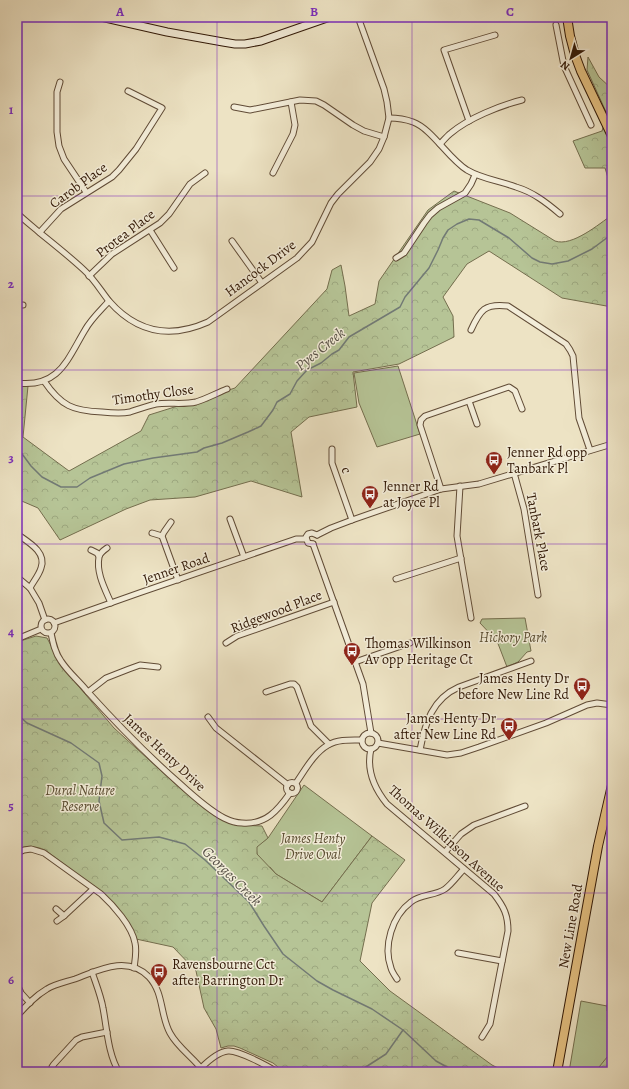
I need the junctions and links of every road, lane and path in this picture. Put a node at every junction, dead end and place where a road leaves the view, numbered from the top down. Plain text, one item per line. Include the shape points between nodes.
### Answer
1 (101, 17) edge
2 (330, 17) edge
3 (357, 17) edge
4 (566, 17) edge
5 (556, 25) dead end
6 (495, 35) dead end
7 (60, 82) dead end
8 (128, 91) dead end
9 (522, 100) dead end
10 (291, 102) junction
11 (234, 107) dead end
12 (388, 118) junction
13 (469, 121) junction
14 (591, 125) dead end
15 (612, 136) edge
16 (384, 137) junction
17 (440, 144) junction
18 (205, 172) dead end
19 (273, 173) dead end
20 (475, 175) junction
21 (86, 192) junction
22 (17, 213) edge
23 (560, 214) dead end
24 (150, 230) junction
25 (40, 232) junction
26 (232, 241) dead end
27 (396, 258) dead end
28 (174, 268) dead end
29 (89, 276) junction
30 (262, 283) junction
31 (109, 301) junction
32 (471, 330) dead end
33 (44, 381) junction
34 (17, 383) edge
35 (227, 389) dead end
36 (469, 401) junction
37 (522, 409) dead end
38 (477, 424) dead end
39 (612, 444) edge
40 (332, 449) dead end
41 (590, 450) junction
42 (514, 473) junction
43 (460, 486) junction
44 (441, 489) junction
45 (230, 519) dead end
46 (352, 520) junction
47 (171, 522) dead end
48 (152, 533) dead end
49 (17, 534) edge
50 (317, 535) junction
51 (162, 536) junction
52 (306, 539) junction
53 (314, 544) junction
54 (107, 548) dead end
55 (90, 550) dead end
56 (99, 556) junction
57 (244, 557) junction
58 (461, 558) junction
59 (17, 577) edge
60 (178, 580) junction
61 (396, 580) dead end
62 (30, 588) junction
63 (538, 595) dead end
64 (334, 602) junction
65 (111, 603) junction
66 (471, 618) dead end
67 (45, 620) junction
68 (54, 623) junction
69 (41, 629) junction
70 (51, 633) junction
71 (17, 639) edge
72 (226, 643) dead end
73 (410, 643) dead end
74 (531, 661) dead end
75 (355, 662) junction
76 (158, 667) dead end
77 (88, 692) junction
78 (266, 692) dead end
79 (612, 706) edge
80 (208, 717) dead end
81 (371, 733) junction
82 (362, 740) junction
83 (378, 743) junction
84 (329, 744) junction
85 (371, 749) junction
86 (420, 750) junction
87 (296, 783) junction
88 (288, 785) junction
89 (612, 785) edge
90 (290, 792) junction
91 (525, 806) dead end
92 (445, 852) junction
93 (17, 853) edge
94 (464, 869) junction
95 (93, 889) junction
96 (56, 909) dead end
97 (64, 916) junction
98 (57, 922) dead end
99 (458, 953) dead end
100 (502, 961) junction
101 (134, 968) junction
102 (92, 972) junction
103 (396, 979) dead end
104 (17, 984) edge
105 (612, 998) edge
106 (30, 1003) junction
107 (612, 1011) edge
108 (17, 1016) edge
109 (107, 1032) junction
110 (482, 1037) dead end
111 (202, 1070) edge
112 (51, 1072) edge
113 (118, 1072) edge
114 (277, 1072) edge
115 (557, 1072) edge

1 - 2 main road via 167,32 240,44 272,38
3 - 12 street, Hancock Drive via 384,89
4 - 15 main road via 581,71
5 - 14 street via 564,66
6 - 13 street via 444,50
7 - 21 street via 57,92 58,146
8 - 21 street, Carob Place via 162,108 136,149 119,170
9 - 13 street via 506,104
10 - 11 street via 250,110
10 - 16 street via 316,101 353,125
10 - 19 street via 295,125 293,134
12 - 16 street, Hancock Drive
12 - 17 street via 414,122
13 - 17 street via 450,133
16 - 30 street, Hancock Drive via 370,162 331,203 312,242 297,258
17 - 20 street via 456,161
18 - 24 street, Protea Place via 190,184 169,214
20 - 23 street via 529,192
20 - 27 street via 465,193 430,215 404,254
21 - 25 street, Carob Place via 61,209
22 - 25 street, Hancock Drive
24 - 28 street
24 - 29 street, Protea Place via 112,254
25 - 29 street, Hancock Drive
26 - 30 street
29 - 31 street, Hancock Drive
30 - 31 street, Hancock Drive via 208,322 174,332 141,326 119,312
31 - 33 street via 86,328 67,362 54,376
32 - 41 street via 480,313 497,304 508,306 566,344 573,356 579,418
33 - 34 street
33 - 35 street, Timothy Close via 60,401 90,412 118,413 156,404 196,402
36 - 37 street via 509,387 515,391
36 - 38 street
36 - 44 street via 425,416 421,420 420,425
39 - 41 street
40 - 46 street, c via 332,462
41 - 42 street
42 - 43 street via 479,484
42 - 63 street, Tanbark Place via 524,509
43 - 44 street
43 - 58 street via 458,536
44 - 46 street
45 - 57 street
46 - 50 street
47 - 51 street
48 - 51 street
49 - 62 street via 35,547 42,561 42,568
50 - 52 street via 310,533
50 - 53 street
51 - 60 street
52 - 53 street via 309,544
52 - 57 street, Jenner Road via 296,539
53 - 64 street
54 - 56 street
55 - 56 street
56 - 65 street via 100,575
57 - 60 street, Jenner Road
58 - 61 street
58 - 66 street
59 - 62 street
60 - 65 street, Jenner Road
62 - 67 street
64 - 72 street, Ridgewood Place via 237,636
64 - 75 street
65 - 68 street, Jenner Road
67 - 68 street via 49,619
67 - 69 street
68 - 70 street via 55,628
69 - 70 street
69 - 71 street
70 - 77 street, James Henty Drive via 61,662
73 - 75 street
74 - 86 street via 450,691 430,715 425,725
75 - 81 street via 363,684
76 - 77 street via 140,666 129,669 106,678
77 - 90 street, James Henty Drive via 166,772 225,819 243,823 265,819 279,808
78 - 84 street via 294,684 311,726
79 - 86 street via 586,704 546,723 461,753 447,755
80 - 88 street via 216,728
81 - 82 street
81 - 83 street via 378,738
82 - 84 street
82 - 85 street via 365,747
83 - 85 street
83 - 86 street
84 - 87 street via 312,760
85 - 92 street, Thomas Wilkinson Avenue via 370,767 378,793 387,804
87 - 88 street
87 - 90 street via 297,791
88 - 90 street via 287,789
89 - 115 main road, New Line Road via 598,846
91 - 92 street via 474,825 461,834
92 - 94 street, Thomas Wilkinson Avenue
93 - 95 street via 31,849 44,853
94 - 100 street, Thomas Wilkinson Avenue via 494,894 505,911 508,931
94 - 103 street via 445,889 419,897 399,914 389,938 388,955
95 - 97 street
95 - 101 street via 109,901 132,933 135,943
96 - 97 street
97 - 98 street
99 - 100 street
100 - 110 street, Thomas Wilkinson Avenue via 490,1024
101 - 102 street via 124,965
101 - 111 street via 153,982 160,996 170,1034
102 - 106 street via 47,989
102 - 109 street via 103,1007
104 - 106 street
105 - 107 street
106 - 108 street
109 - 112 street via 76,1040 54,1064
109 - 113 street
111 - 114 street via 220,1053 235,1051

